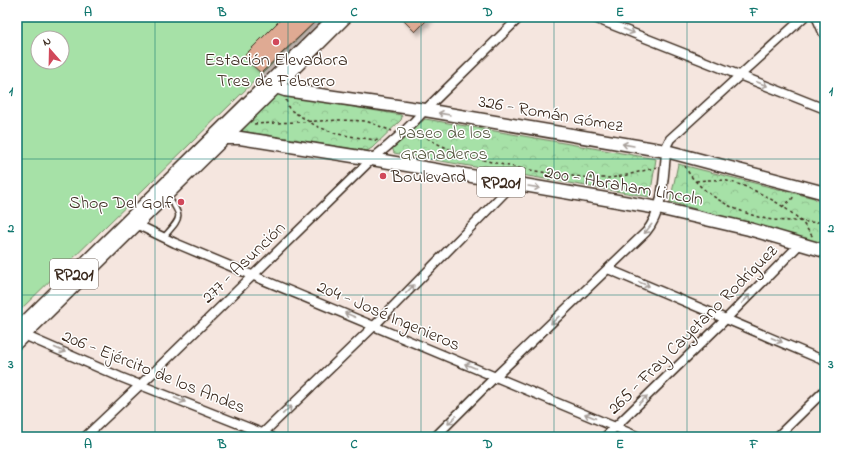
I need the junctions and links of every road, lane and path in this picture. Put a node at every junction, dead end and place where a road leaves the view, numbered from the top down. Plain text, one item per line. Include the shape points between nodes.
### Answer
1 (335, 17) edge
2 (346, 17) edge
3 (520, 17) edge
4 (592, 17) edge
5 (804, 17) edge
6 (818, 17) edge
7 (825, 33) edge
8 (740, 75) junction
9 (277, 86) junction
10 (825, 108) edge
11 (424, 110) junction
12 (307, 121) junction
13 (239, 124) junction
14 (413, 124) junction
15 (401, 135) junction
16 (224, 138) junction
17 (393, 143) junction
18 (666, 151) junction
19 (680, 155) junction
20 (372, 159) junction
21 (664, 165) junction
22 (696, 181) junction
23 (513, 184) junction
24 (800, 186) junction
25 (820, 191) edge
26 (167, 194) junction
27 (825, 198) edge
28 (782, 207) junction
29 (658, 208) junction
30 (133, 221) junction
31 (825, 221) edge
32 (801, 222) junction
33 (164, 238) junction
34 (801, 243) junction
35 (822, 250) edge
36 (608, 269) junction
37 (253, 275) junction
38 (726, 319) junction
39 (374, 326) junction
40 (19, 335) edge
41 (825, 361) edge
42 (494, 377) junction
43 (140, 384) junction
44 (825, 390) edge
45 (615, 427) junction
46 (261, 435) edge
47 (85, 437) edge
48 (272, 437) edge
49 (435, 437) edge
50 (605, 437) edge
51 (638, 437) edge
52 (777, 437) edge

1 - 9 main road
2 - 9 main road
3 - 11 street, 277 - Asunción
4 -> 8 street
5 - 8 street
6 - 7 main road
8 -> 10 street
8 - 18 street via 676,132 670,139
9 - 11 main road, 326 - Román Gómez
9 - 12 path via 286,98 289,109
9 - 13 main road, RP201
9 - 30 main road, RP201
11 - 14 street, 277 - Asunción
18 -> 11 main road, 326 - Román Gómez
12 - 13 path
12 - 15 path via 366,121
12 - 17 path via 337,134
13 - 16 main road, RP201
14 - 15 street, 277 - Asunción
14 - 21 path via 423,136 464,154 539,172 580,178 609,178
15 - 17 street, 277 - Asunción
16 - 20 main road, 200 - Abraham Lincoln / RP201 via 240,138
16 - 26 main road, RP201
17 - 20 street, 277 - Asunción
18 - 19 main road, 326 - Román Gómez
18 - 21 street
19 - 22 path via 687,171
19 - 24 main road, 326 - Román Gómez
20 - 23 main road, 200 - Abraham Lincoln / RP201
20 - 37 street, 277 - Asunción
21 - 29 street
22 - 28 path via 726,180 753,190
22 - 32 path via 726,204 753,216
23 -> 29 main road, 200 - Abraham Lincoln / RP201
39 -> 23 street
24 - 25 main road, 326 - Román Gómez
24 - 28 path via 792,199
25 - 27 main road
26 - 30 main road, RP201
26 - 33 lane via 179,215
28 - 32 path
29 - 34 main road, 200 - Abraham Lincoln / RP201 via 700,216
29 -> 36 street via 652,225
30 - 33 street, 204 - José Ingenieros
30 - 40 main road, RP201
31 - 32 path
32 - 35 path
33 - 37 street, 204 - José Ingenieros
34 - 35 main road, 200 - Abraham Lincoln / RP201
38 -> 34 street, 265 - Fray Cayetano Rodríguez
36 -> 38 street
36 -> 42 street
39 -> 37 street, 204 - José Ingenieros
37 - 43 street, 277 - Asunción
38 -> 41 street
45 -> 38 street, 265 - Fray Cayetano Rodríguez
42 -> 39 street, 204 - José Ingenieros
46 -> 39 street
40 -> 43 street, 206 - Ejército de los Andes
45 -> 42 street, 204 - José Ingenieros
42 -> 49 street
43 -> 46 street, 206 - Ejército de los Andes
43 - 47 street, 277 - Asunción
44 - 52 street
45 - 50 street, 265 - Fray Cayetano Rodríguez
45 - 51 street, 204 - José Ingenieros
46 - 48 street, 206 - Ejército de los Andes

